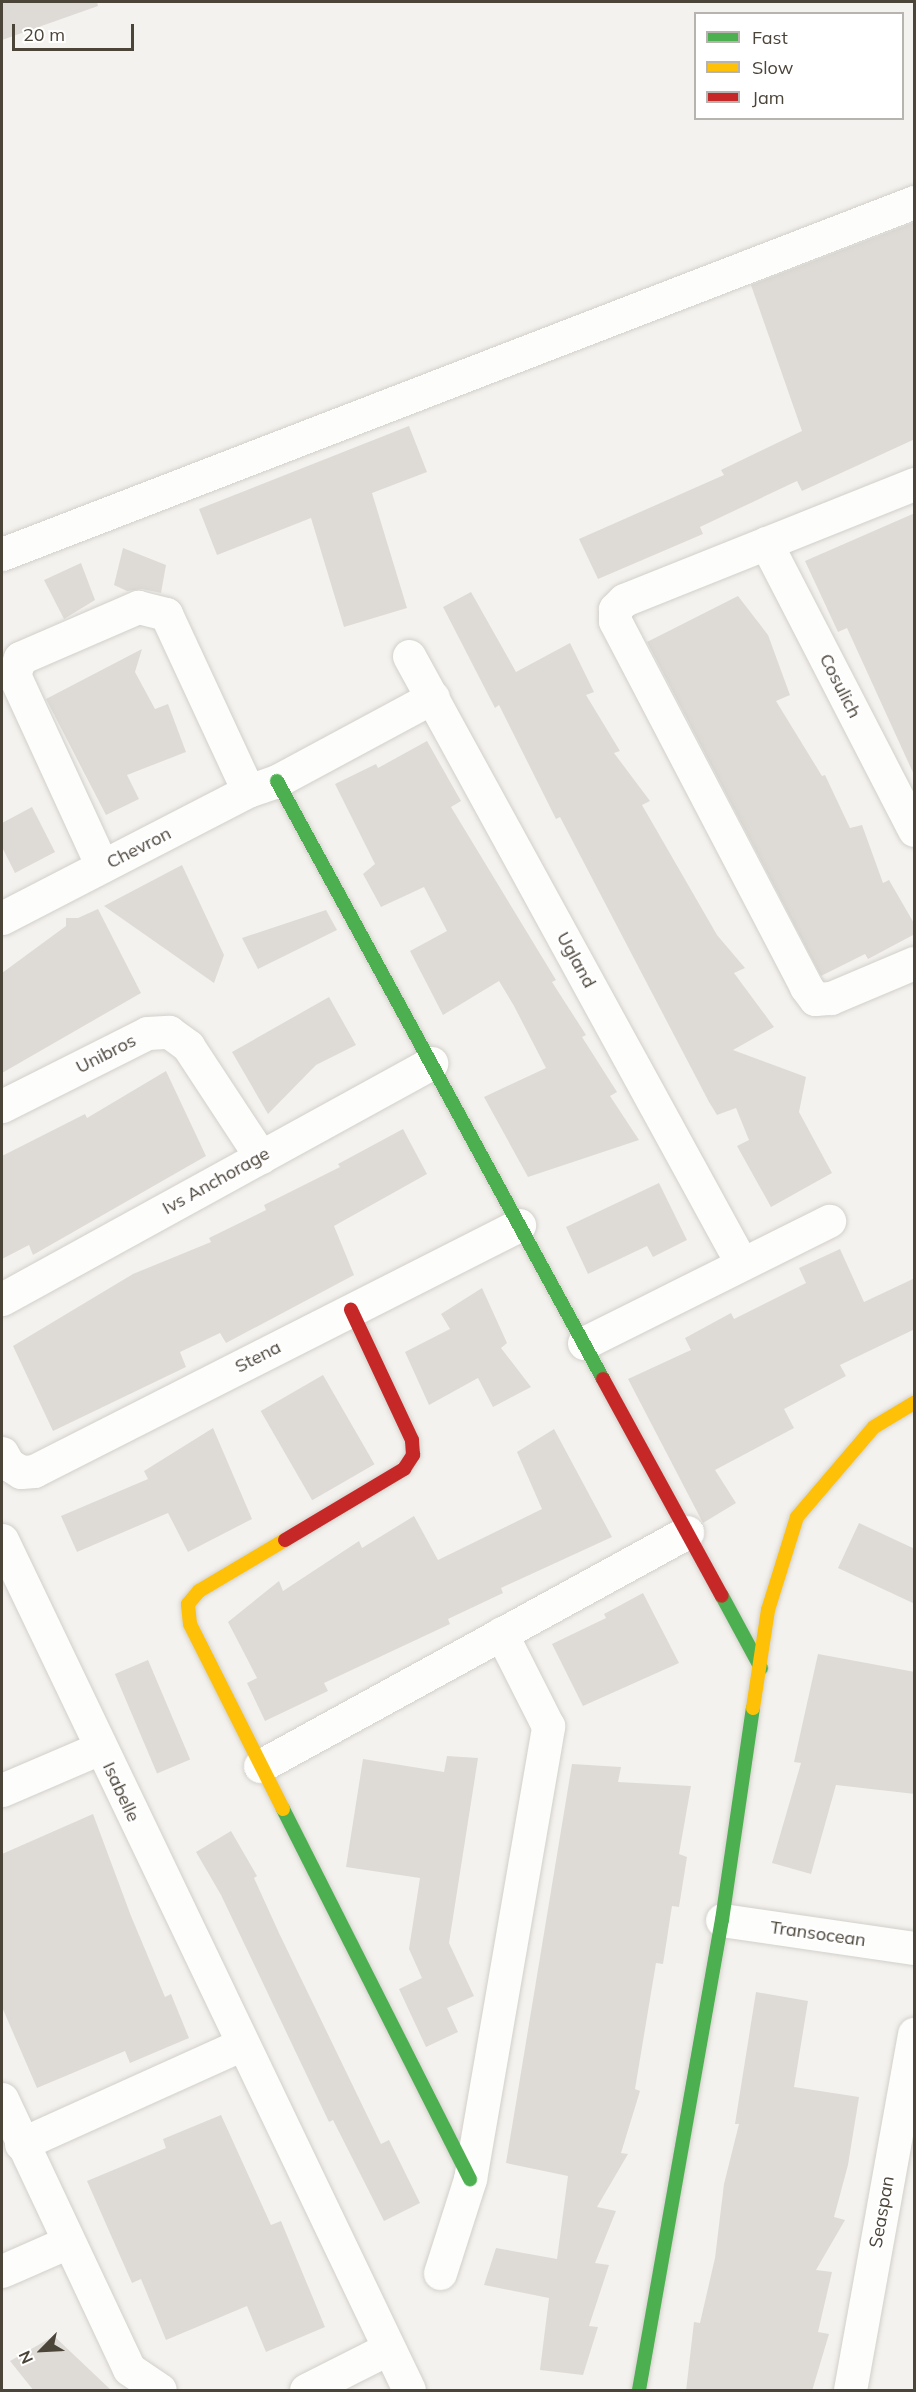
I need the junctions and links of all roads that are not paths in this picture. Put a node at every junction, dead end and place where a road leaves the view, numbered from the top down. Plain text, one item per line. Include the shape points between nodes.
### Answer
1 (915, 202) edge
2 (915, 484) edge
3 (766, 543) junction
4 (2, 555) edge
5 (409, 656) dead end
6 (433, 697) junction
7 (263, 786) junction
8 (915, 830) edge
9 (102, 866) junction
10 (2, 918) edge
11 (915, 963) edge
12 (431, 1063) junction
13 (2, 1106) edge
14 (261, 1157) junction
15 (829, 1221) dead end
16 (519, 1225) junction
17 (742, 1264) junction
18 (2, 1299) edge
19 (351, 1310) junction
20 (584, 1343) junction
21 (915, 1404) edge
22 (2, 1453) edge
23 (687, 1532) junction
24 (2, 1540) edge
25 (501, 1633) junction
26 (761, 1668) junction
27 (100, 1748) junction
28 (260, 1766) junction
29 (2, 1790) edge
30 (722, 1920) junction
31 (915, 1948) edge
32 (915, 2034) edge
33 (240, 2045) junction
34 (2, 2099) edge
35 (21, 2144) junction
36 (902, 2167) edge
37 (470, 2179) junction
38 (66, 2243) junction
39 (2, 2271) edge
40 (440, 2273) dead end
41 (387, 2349) junction
42 (160, 2391) edge
43 (306, 2391) edge
44 (409, 2391) edge
45 (639, 2391) edge
46 (850, 2391) edge

1 - 4 street
2 - 3 street
3 - 8 street, Cosulich
3 - 11 street via 624,600 615,609 615,621 815,999 831,998
5 - 6 street, Ugland
6 - 7 street, Chevron
6 - 17 street, Ugland
7 - 9 street, Chevron
7 - 9 street via 166,614 138,607 20,658 14,675
7 - 12 street
9 - 10 street, Chevron
12 - 14 street, Ivs Anchorage
12 - 16 street
13 - 14 street, Unibros via 147,1033 169,1032 188,1046
14 - 18 street, Ivs Anchorage
15 - 17 street
16 - 19 street, Stena
16 - 20 street
17 - 20 street
19 - 22 street, Stena via 34,1471 21,1472
19 - 28 street via 412,1440 413,1455 404,1469 200,1591 188,1604 190,1624
20 - 23 street
21 - 26 street via 874,1427 796,1517 768,1610
23 - 25 street
23 - 26 street
24 - 27 street, Isabelle
25 - 28 street
25 - 37 street via 548,1726
26 - 30 street
27 - 29 street
27 - 33 street, Isabelle
28 - 37 street
30 - 31 street, Transocean
30 - 45 street
32 - 36 street, Seaspan
33 - 35 street
33 - 41 street, Isabelle
34 - 35 street
35 - 38 street
36 - 46 street, Seaspan
37 - 40 street
38 - 39 street
38 - 42 street via 129,2369
41 - 43 street
41 - 44 street, Isabelle

